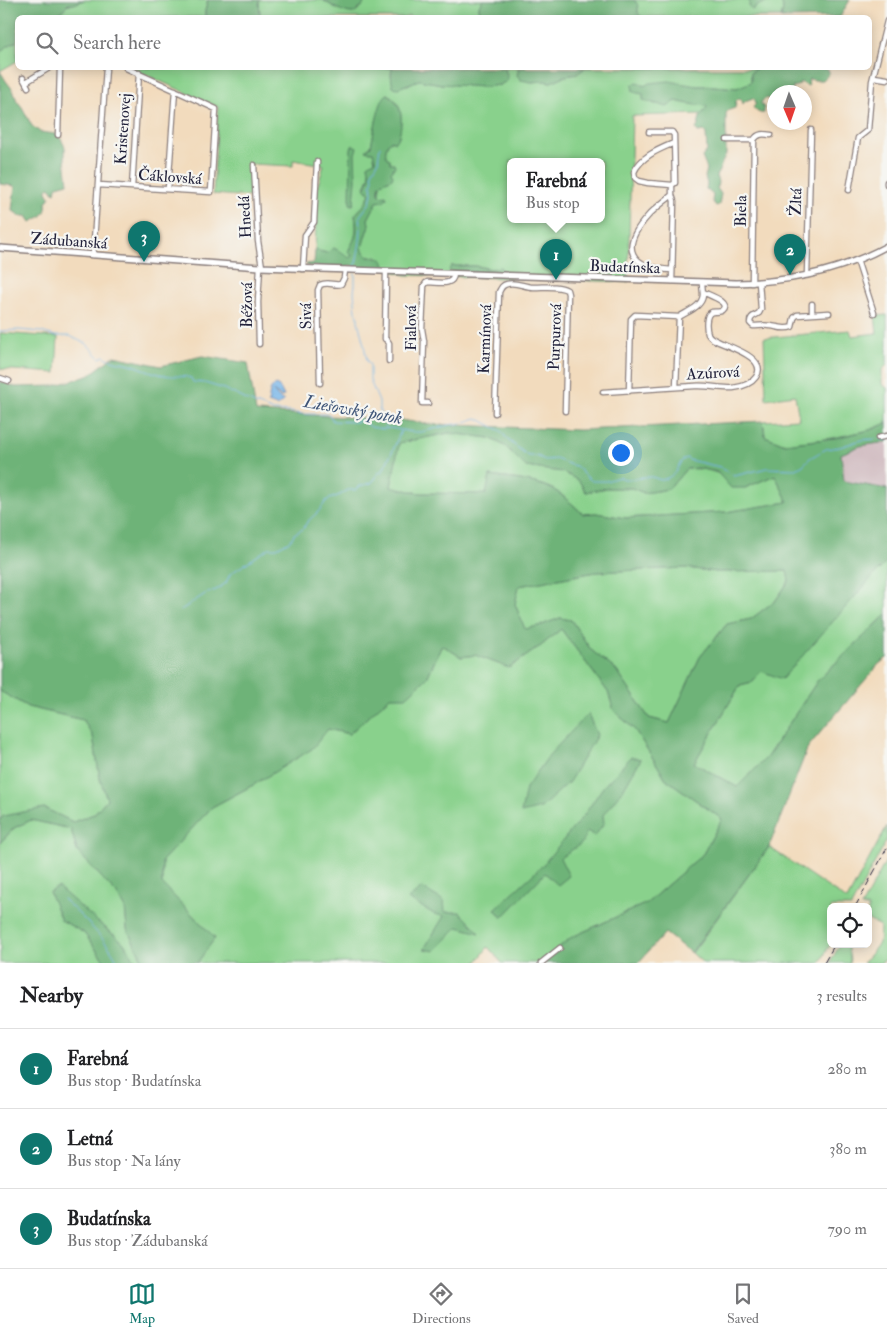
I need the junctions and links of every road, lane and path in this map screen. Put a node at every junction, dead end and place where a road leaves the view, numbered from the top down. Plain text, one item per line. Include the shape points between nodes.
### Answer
1 (887, 21) edge
2 (47, 70) edge
3 (60, 70) edge
4 (106, 70) edge
5 (131, 70) edge
6 (139, 73) junction
7 (874, 78) junction
8 (887, 79) edge
9 (26, 82) dead end
10 (175, 90) junction
11 (811, 130) dead end
12 (649, 132) dead end
13 (771, 134) dead end
14 (58, 135) dead end
15 (727, 140) dead end
16 (754, 140) junction
17 (674, 143) junction
18 (317, 162) dead end
19 (254, 165) dead end
20 (99, 184) junction
21 (672, 185) junction
22 (132, 187) junction
23 (168, 189) junction
24 (849, 190) dead end
25 (672, 195) junction
26 (0, 248) edge
27 (887, 248) edge
28 (93, 256) junction
29 (857, 260) junction
30 (259, 267) junction
31 (303, 269) junction
32 (345, 270) junction
33 (672, 270) junction
34 (386, 272) junction
35 (454, 274) junction
36 (807, 276) junction
37 (542, 277) junction
38 (672, 281) junction
39 (702, 282) junction
40 (759, 282) junction
41 (752, 283) junction
42 (542, 286) junction
43 (703, 292) junction
44 (812, 304) dead end
45 (829, 313) dead end
46 (812, 314) junction
47 (874, 314) dead end
48 (680, 317) junction
49 (379, 339) dead end
50 (385, 339) junction
51 (259, 344) dead end
52 (389, 361) dead end
53 (0, 378) edge
54 (9, 381) dead end
55 (320, 383) dead end
56 (676, 387) junction
57 (629, 391) junction
58 (603, 392) dead end
59 (428, 403) dead end
60 (565, 411) dead end
61 (496, 413) dead end
62 (887, 436) edge
63 (878, 438) dead end
64 (560, 948) dead end
65 (540, 963) edge

1 - 7 street
2 - 9 street
3 - 14 street
4 - 20 street
5 - 6 street
6 - 10 street
6 - 22 street, Kristenovej
7 - 8 street
7 - 24 street via 868,130 858,138
10 - 23 street
10 - 23 street, Čáklovská via 216,109 211,192
11 - 36 street, Žltá
12 - 17 street via 672,132
13 - 16 street via 760,134
15 - 16 street
16 - 41 street, Biela
17 - 21 street via 675,183
17 - 21 street via 648,156 634,172 635,178 644,182
18 - 31 street via 314,222 305,235
19 - 30 street, Hnedá
20 - 22 street, Čáklovská
20 - 28 street
21 - 25 street
22 - 23 street, Čáklovská
25 - 33 street
25 - 33 street via 646,218 633,238 632,248 634,256 644,265
26 - 28 street, Zádubanská
27 - 29 street, Budatínska
28 - 30 street, Zádubanská
29 - 36 street, Budatínska
29 - 47 street
30 - 31 street, Budatínska
30 - 51 street, Béžová
31 - 32 street, Budatínska
32 - 34 street, Budatínska
32 - 55 street, Sivá via 341,284 325,283 318,290
33 - 38 street
34 - 35 street, Budatínska
34 - 50 street
35 - 37 street, Budatínska
35 - 59 street, Fialová via 449,283 428,282 424,286 422,403
36 - 40 street, Budatínska
37 - 38 street, Budatínska
37 - 42 street
38 - 39 street, Budatínska
39 - 41 street, Budatínska
39 - 43 street
40 - 41 street, Budatínska
40 - 46 street via 761,309 750,319 753,326 790,328 798,314
42 - 60 street, Purpurová via 563,288 568,294
42 - 61 street, Karmínová via 506,284 499,292
43 - 48 street via 701,302
43 - 56 street, Azúrová via 722,300 725,306 723,311 711,312 708,316 710,336 751,356 758,365 758,374 749,384 732,388
44 - 46 street
45 - 46 street
48 - 56 street
48 - 57 street via 632,317
49 - 50 street
50 - 52 street via 389,343
53 - 54 street
56 - 57 street
57 - 58 street
62 - 63 street
64 - 65 street

